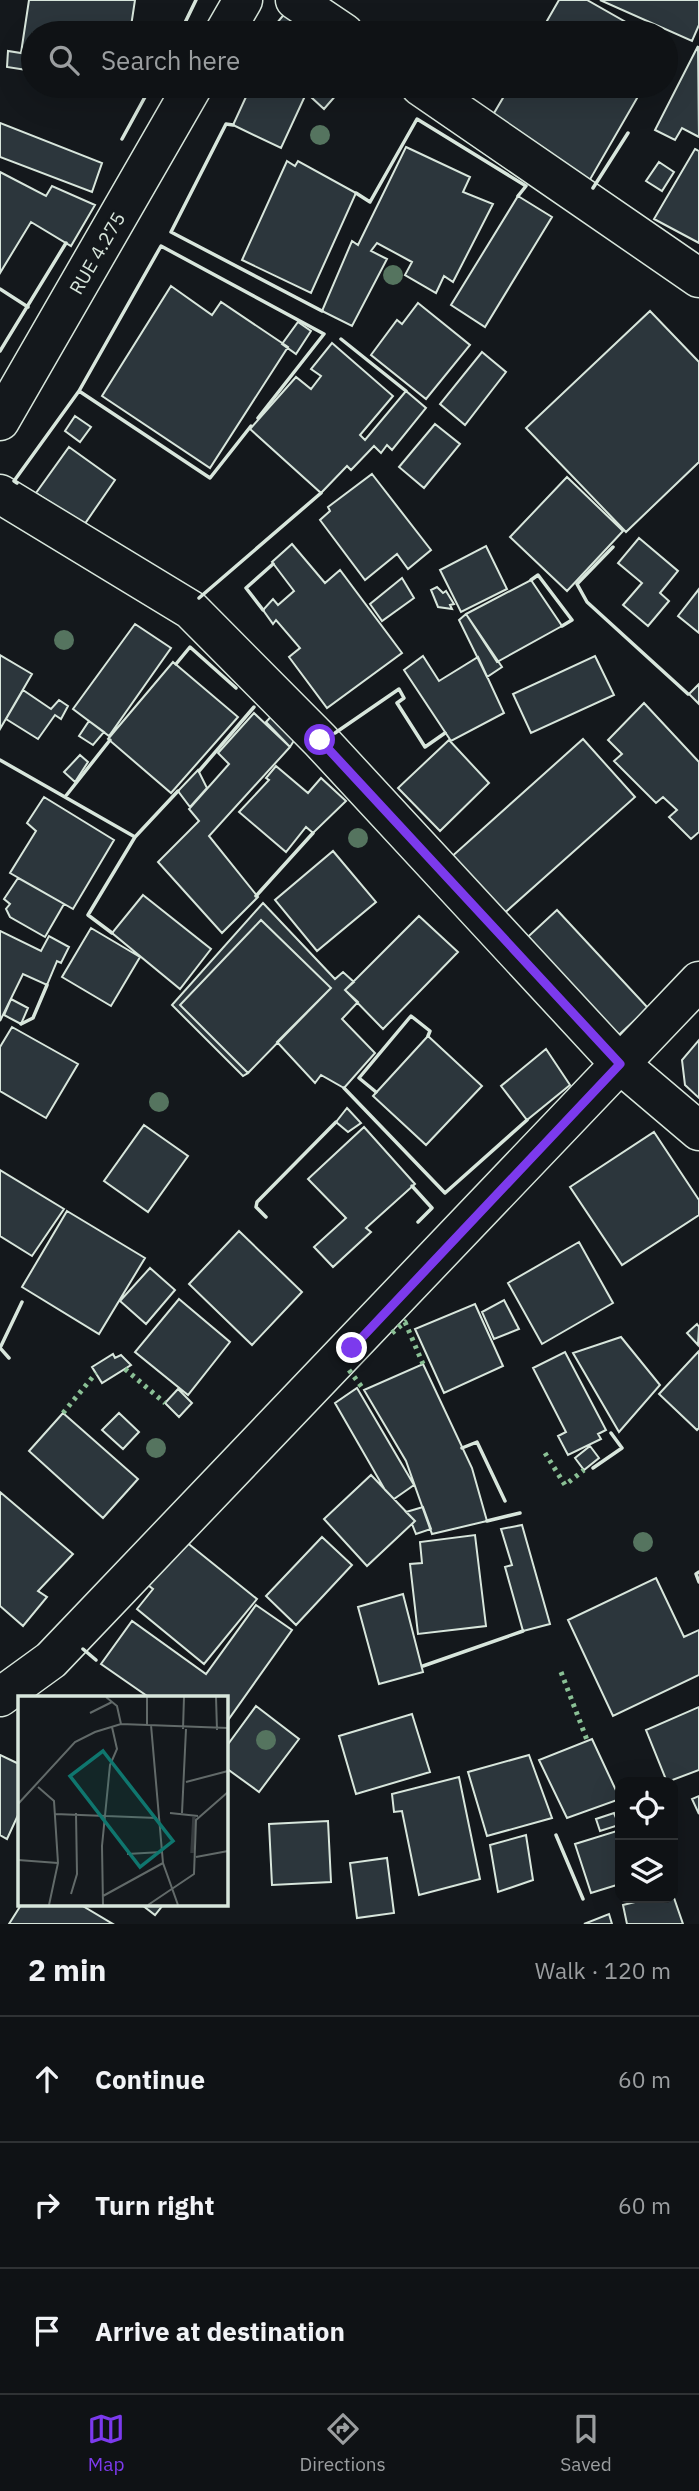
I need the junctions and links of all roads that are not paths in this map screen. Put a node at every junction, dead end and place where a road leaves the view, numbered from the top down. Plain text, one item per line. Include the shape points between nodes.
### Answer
1 (243, 0) edge
2 (295, 0) edge
3 (231, 21) edge
4 (326, 21) edge
5 (186, 98) edge
6 (437, 98) edge
7 (699, 278) edge
8 (0, 421) edge
9 (0, 494) edge
10 (699, 981) edge
11 (620, 1064) junction
12 (699, 1131) edge
13 (0, 1698) edge

1 - 3 street
2 - 4 street
5 - 8 street, RUE 4.275
6 - 7 street
9 - 11 street via 191,610 329,750
10 - 11 street
11 - 12 street
11 - 13 street via 51,1660

